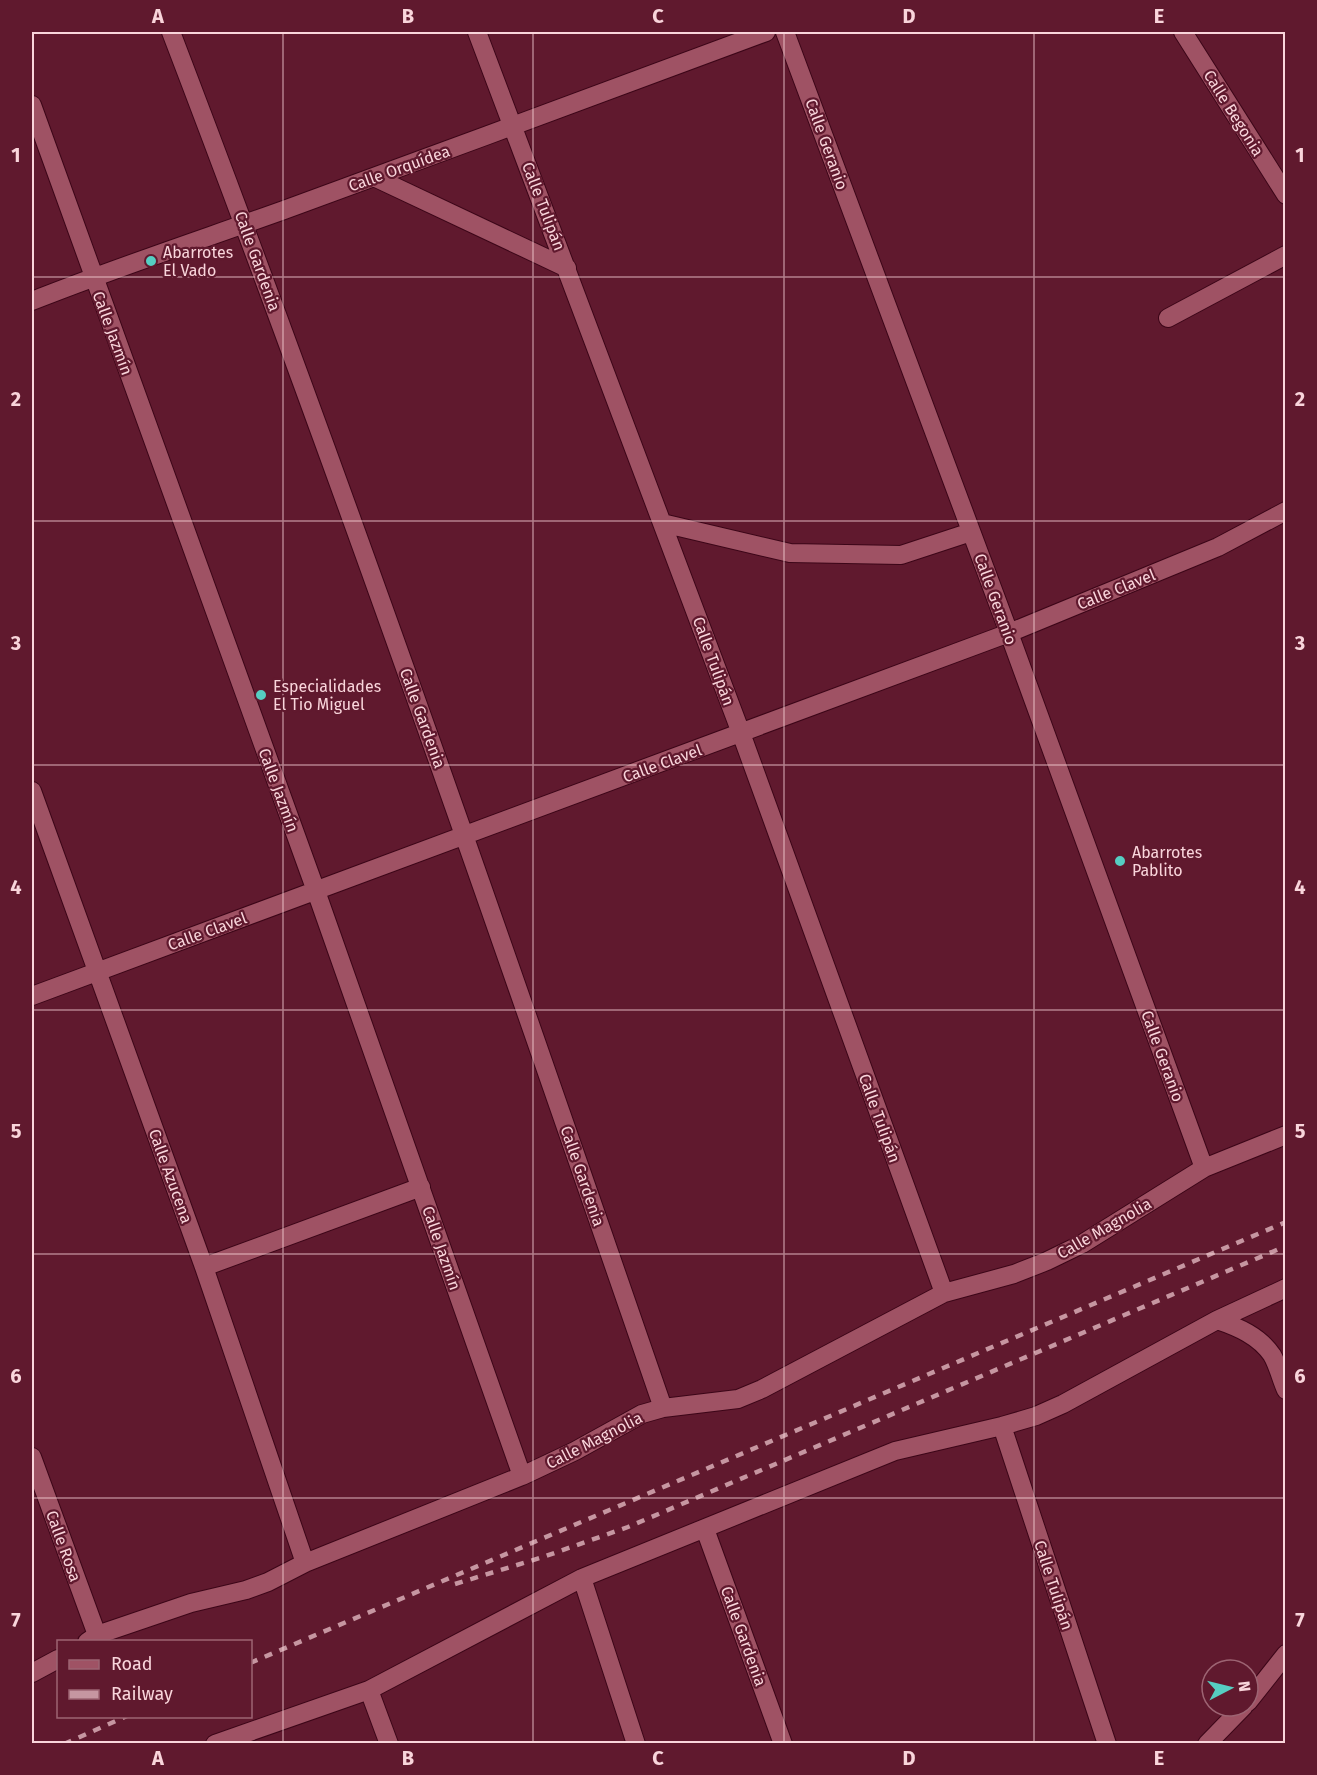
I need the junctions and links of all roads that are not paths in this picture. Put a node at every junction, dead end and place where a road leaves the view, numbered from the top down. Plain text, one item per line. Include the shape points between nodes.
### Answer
1 (171, 32) edge
2 (477, 32) edge
3 (766, 32) edge
4 (785, 32) edge
5 (1183, 32) edge
6 (32, 105) edge
7 (514, 126) junction
8 (374, 177) junction
9 (1286, 195) edge
10 (244, 224) junction
11 (1286, 255) edge
12 (567, 268) junction
13 (93, 276) junction
14 (32, 300) edge
15 (1168, 318) dead end
16 (1286, 511) edge
17 (662, 523) junction
18 (971, 532) junction
19 (1009, 633) junction
20 (741, 733) junction
21 (32, 791) edge
22 (465, 836) junction
23 (316, 891) junction
24 (96, 972) junction
25 (32, 996) edge
26 (1286, 1135) edge
27 (1204, 1168) junction
28 (421, 1187) junction
29 (204, 1267) junction
30 (1286, 1288) edge
31 (944, 1293) junction
32 (1217, 1320) junction
33 (1286, 1390) edge
34 (663, 1408) junction
35 (1002, 1426) junction
36 (32, 1457) edge
37 (522, 1476) junction
38 (36, 1483) edge
39 (705, 1529) junction
40 (305, 1563) junction
41 (582, 1578) junction
42 (92, 1638) edge
43 (1286, 1654) edge
44 (57, 1660) edge
45 (32, 1673) edge
46 (1260, 1687) edge
47 (369, 1690) junction
48 (1232, 1718) edge
49 (215, 1743) edge
50 (389, 1743) edge
51 (636, 1743) edge
52 (783, 1743) edge
53 (1107, 1743) edge
54 (1207, 1743) edge

1 - 10 street, Calle Gardenia
2 - 7 street, Calle Tulipán
3 - 7 street, Calle Orquídea
4 - 18 street, Calle Geranio
5 - 9 street, Calle Begonia
6 - 13 street, Calle Jazmín
7 - 8 street, Calle Orquídea
7 - 12 street, Calle Tulipán
8 - 10 street, Calle Orquídea
8 - 12 street
10 - 13 street, Calle Orquídea
10 - 22 street, Calle Gardenia
11 - 15 street
12 - 17 street, Calle Tulipán
13 - 14 street, Calle Orquídea
13 - 23 street, Calle Jazmín
16 - 19 street, Calle Clavel via 1218,547
17 - 18 street via 790,553 901,555
17 - 20 street, Calle Tulipán
18 - 19 street, Calle Geranio
19 - 20 street, Calle Clavel
19 - 27 street, Calle Geranio
20 - 22 street, Calle Clavel
20 - 31 street, Calle Tulipán
21 - 24 street, Calle Azucena
22 - 23 street, Calle Clavel
22 - 34 street, Calle Gardenia
23 - 24 street, Calle Clavel
23 - 28 street, Calle Jazmín
24 - 25 street, Calle Clavel
24 - 29 street, Calle Azucena
26 - 27 street, Calle Magnolia
27 - 31 street, Calle Magnolia via 1082,1244 1047,1261
28 - 29 street
28 - 37 street, Calle Jazmín
29 - 40 street, Calle Azucena
30 - 32 street
31 - 34 street, Calle Magnolia via 738,1399
32 - 33 street via 1258,1340 1272,1356
32 - 35 street via 1063,1404
34 - 37 street, Calle Magnolia via 642,1414
35 - 39 street via 895,1451
35 - 53 street, Calle Tulipán
36 - 38 street, Calle Rosa
37 - 40 street, Calle Magnolia
38 - 42 street, Calle Rosa
39 - 41 street
39 - 52 street, Calle Gardenia
40 - 42 street, Calle Magnolia via 268,1582 191,1603
41 - 47 street
41 - 51 street
43 - 46 street
44 - 45 street
47 - 49 street
47 - 50 street
48 - 54 street

